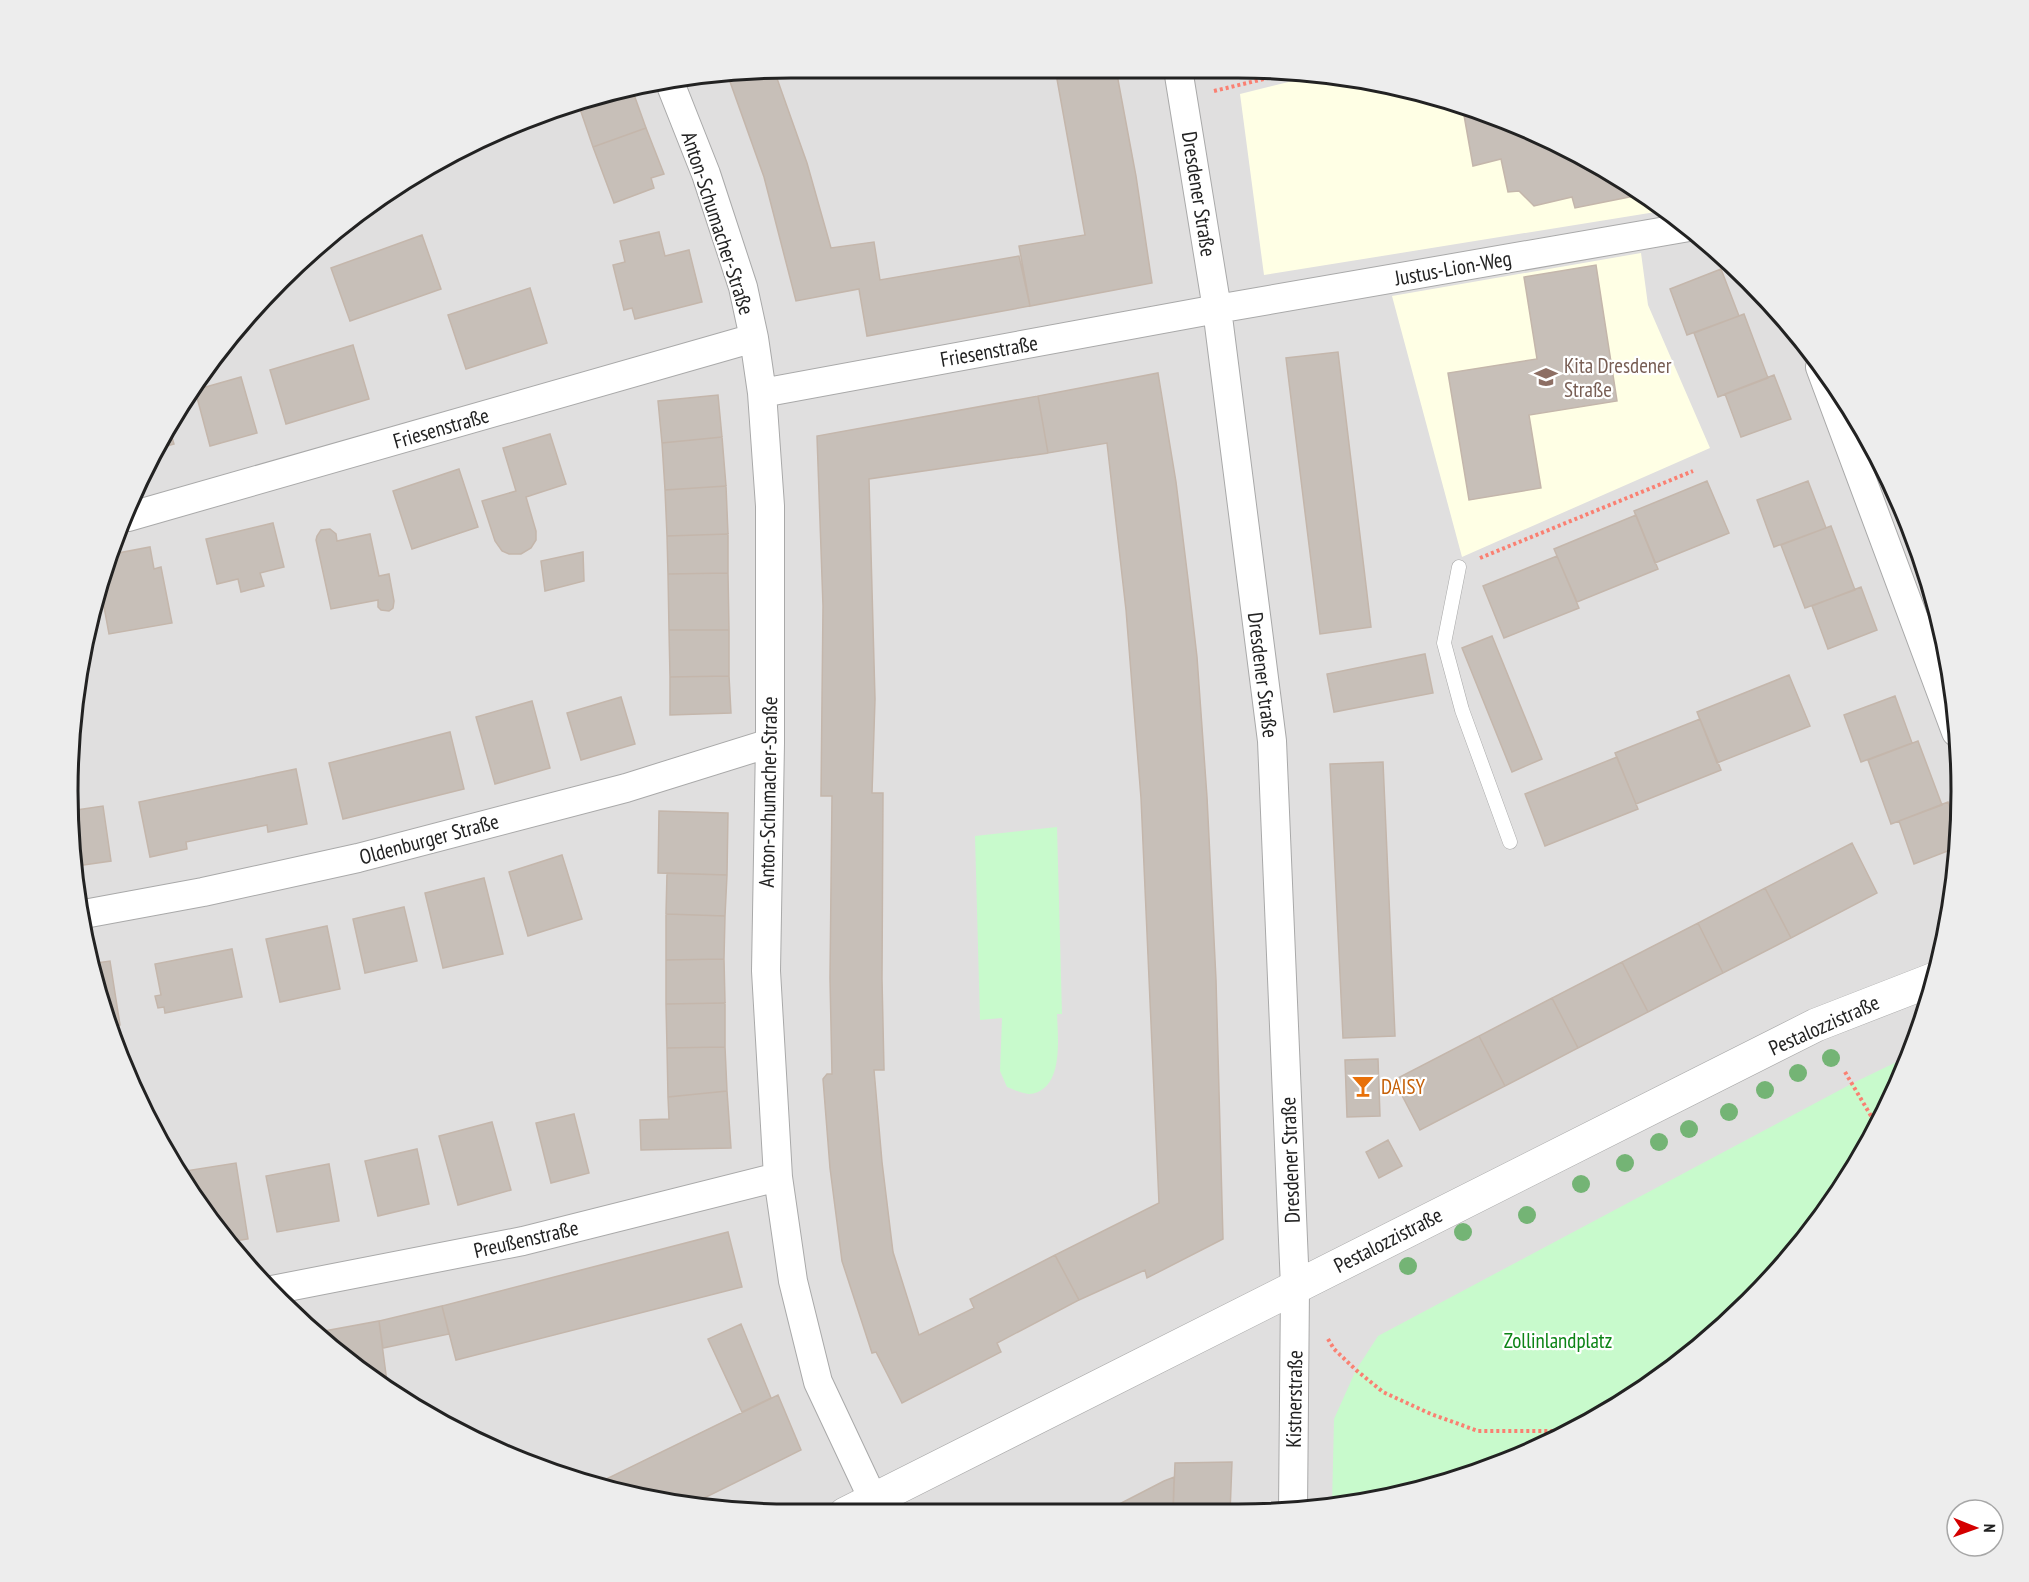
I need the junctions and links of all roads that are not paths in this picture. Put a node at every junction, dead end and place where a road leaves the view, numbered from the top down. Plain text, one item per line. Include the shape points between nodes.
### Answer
1 (1180, 78) edge
2 (672, 88) edge
3 (1677, 229) edge
4 (1217, 309) junction
5 (754, 338) junction
6 (762, 393) junction
7 (1830, 393) edge
8 (133, 516) edge
9 (1459, 567) road end
10 (1946, 704) edge
11 (770, 743) junction
12 (1510, 842) dead end
13 (89, 913) edge
14 (1925, 983) edge
15 (778, 1177) junction
16 (1295, 1287) junction
17 (281, 1288) edge
18 (1293, 1501) edge
19 (858, 1504) edge
20 (865, 1504) edge

1 - 4 street, Dresdener Straße
2 - 5 street, Anton-Schumacher-Straße via 706,174 743,287
3 - 4 street, Justus-Lion-Weg
4 - 6 street, Friesenstraße
4 - 16 street, Dresdener Straße via 1272,741
5 - 6 street, Anton-Schumacher-Straße
5 - 8 street, Friesenstraße
6 - 11 street, Anton-Schumacher-Straße via 770,506
7 - 10 street
9 - 12 lane via 1444,643 1462,710
11 - 13 street, Oldenburger Straße via 626,788 358,858
11 - 15 street, Anton-Schumacher-Straße via 766,971
14 - 16 street, Pestalozzistraße via 1816,1025
15 - 17 street, Preußenstraße via 524,1241
15 - 19 street, Anton-Schumacher-Straße via 794,1281 818,1382
16 - 18 street, Kistnerstraße
16 - 20 street, Pestalozzistraße

